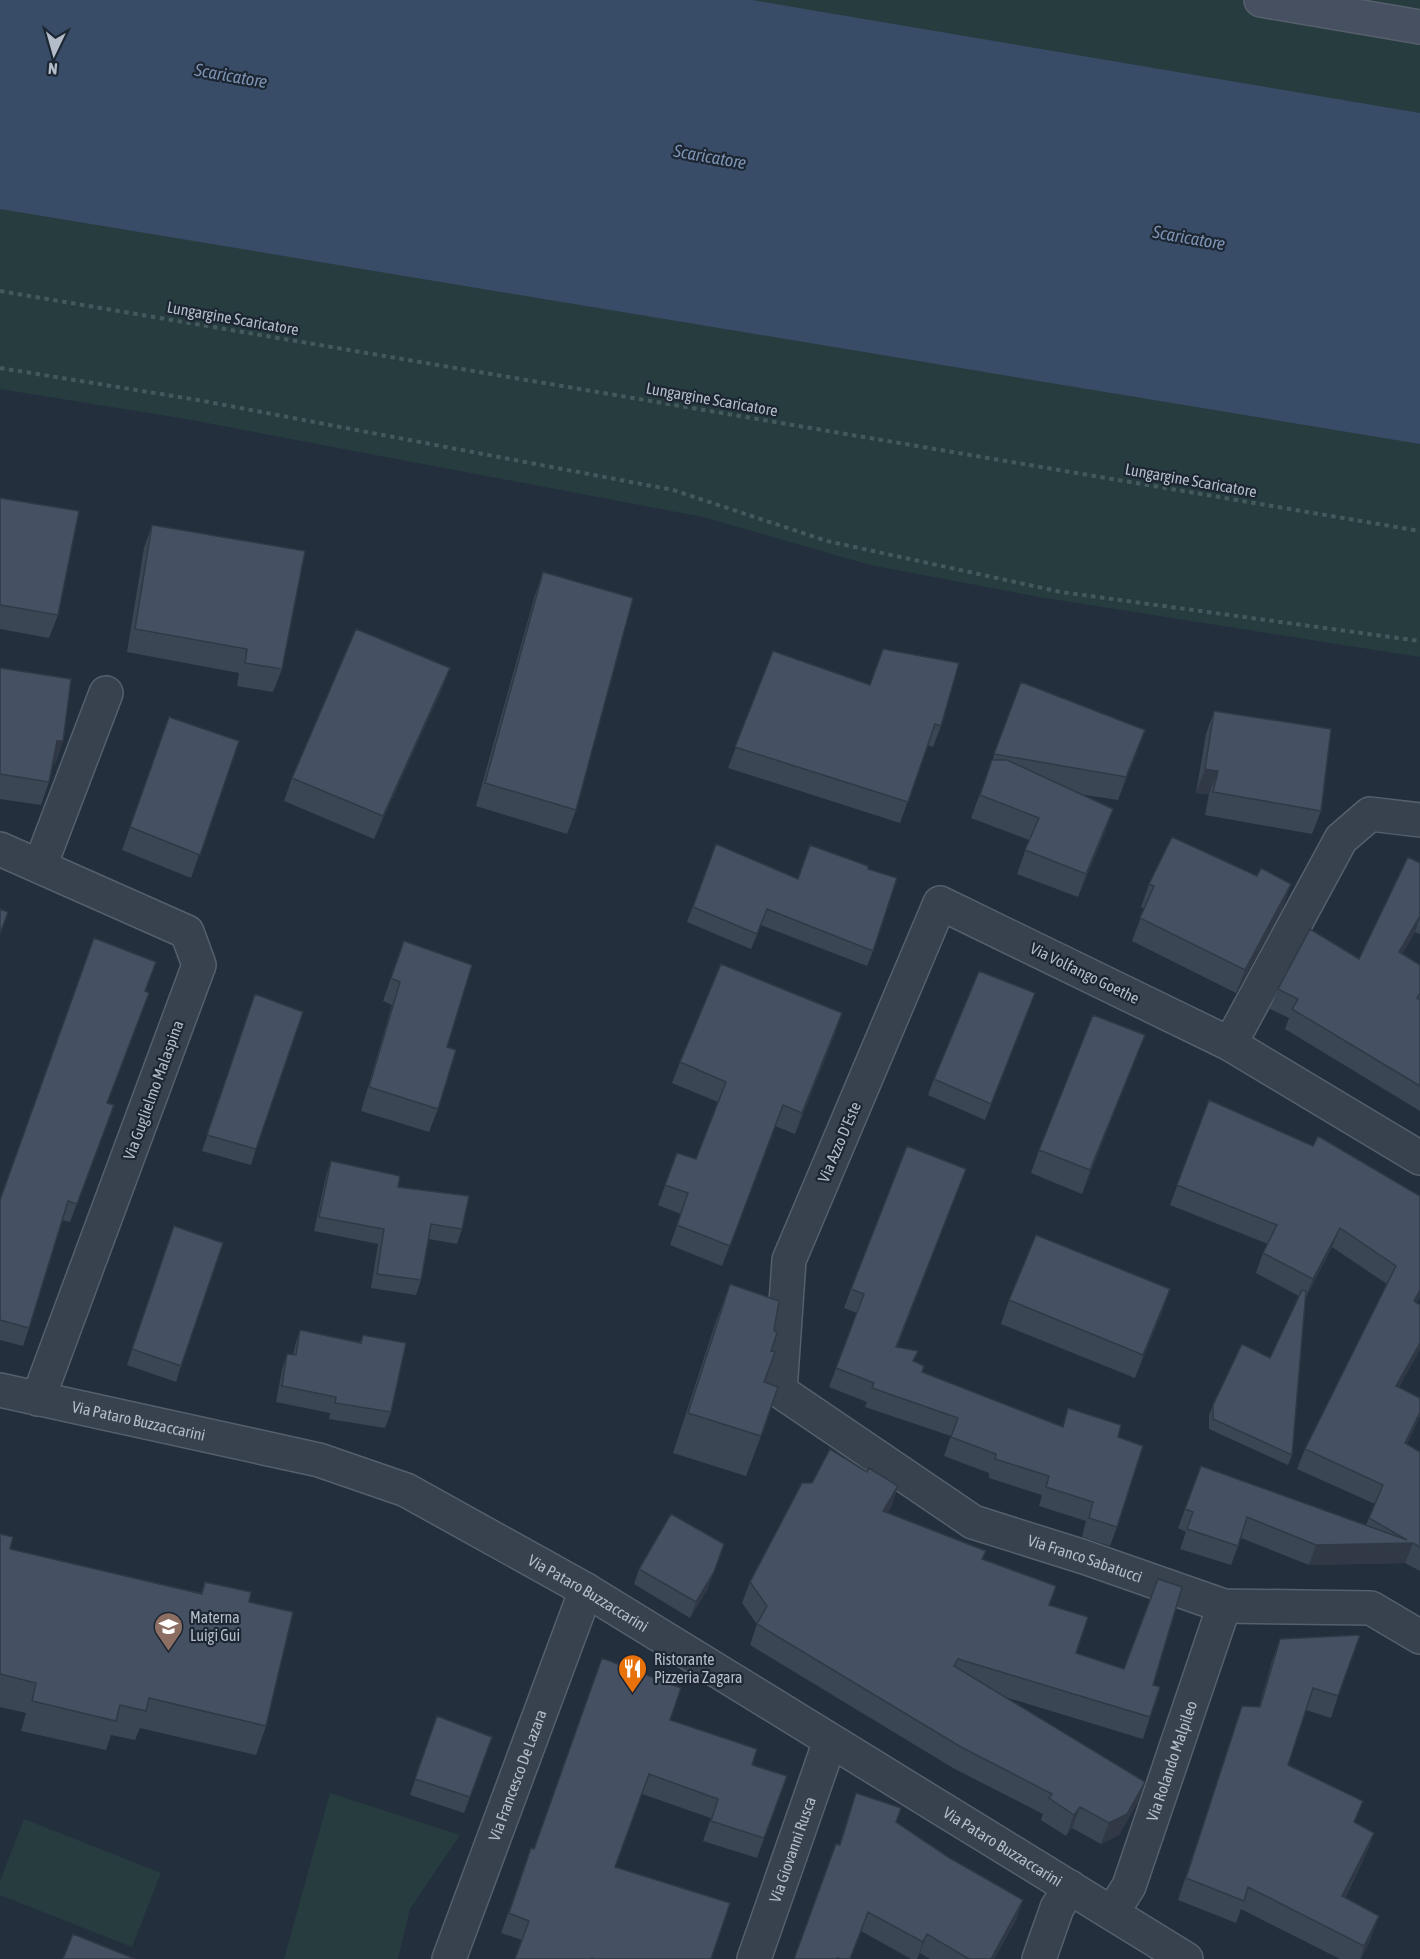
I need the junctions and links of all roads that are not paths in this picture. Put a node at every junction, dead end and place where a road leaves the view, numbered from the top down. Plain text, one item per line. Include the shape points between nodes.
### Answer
1 (1261, 0) edge
2 (1420, 27) edge
3 (106, 693) dead end
4 (1420, 820) edge
5 (0, 849) edge
6 (40, 866) junction
7 (940, 903) joint
8 (1230, 1044) junction
9 (1420, 1158) edge
10 (0, 1390) edge
11 (780, 1391) joint
12 (38, 1399) junction
13 (586, 1590) junction
14 (1224, 1606) junction
15 (1420, 1637) edge
16 (830, 1741) junction
17 (1070, 1887) junction
18 (1112, 1913) junction
19 (449, 1959) edge
20 (754, 1959) edge
21 (1039, 1959) edge
22 (1186, 1959) edge

1 - 2 street
3 - 6 street
4 - 8 street via 1370,814 1341,839
5 - 6 street, Via Guglielmo Malaspina
6 - 12 street, Via Guglielmo Malaspina via 187,932 199,965
7 - 8 street, Via Volfango Goethe
7 - 11 street, Via Azzo D'Este via 789,1260
8 - 9 street, Via Volfango Goethe
10 - 12 street, Via Pataro Buzzaccarini
11 - 14 street, Via Franco Sabatucci via 973,1522
12 - 13 street, Via Pataro Buzzaccarini via 319,1460 406,1490
13 - 16 street, Via Pataro Buzzaccarini
13 - 19 street, Via Francesco De Lazara
14 - 15 street, Via Franco Sabatucci via 1371,1608
14 - 18 street, Via Rolando Malpileo via 1129,1886
16 - 17 street, Via Pataro Buzzaccarini
16 - 20 street, Via Giovanni Rusca
17 - 18 street, Via Pataro Buzzaccarini
17 - 21 street via 1057,1908
18 - 22 street, Via Pataro Buzzaccarini

